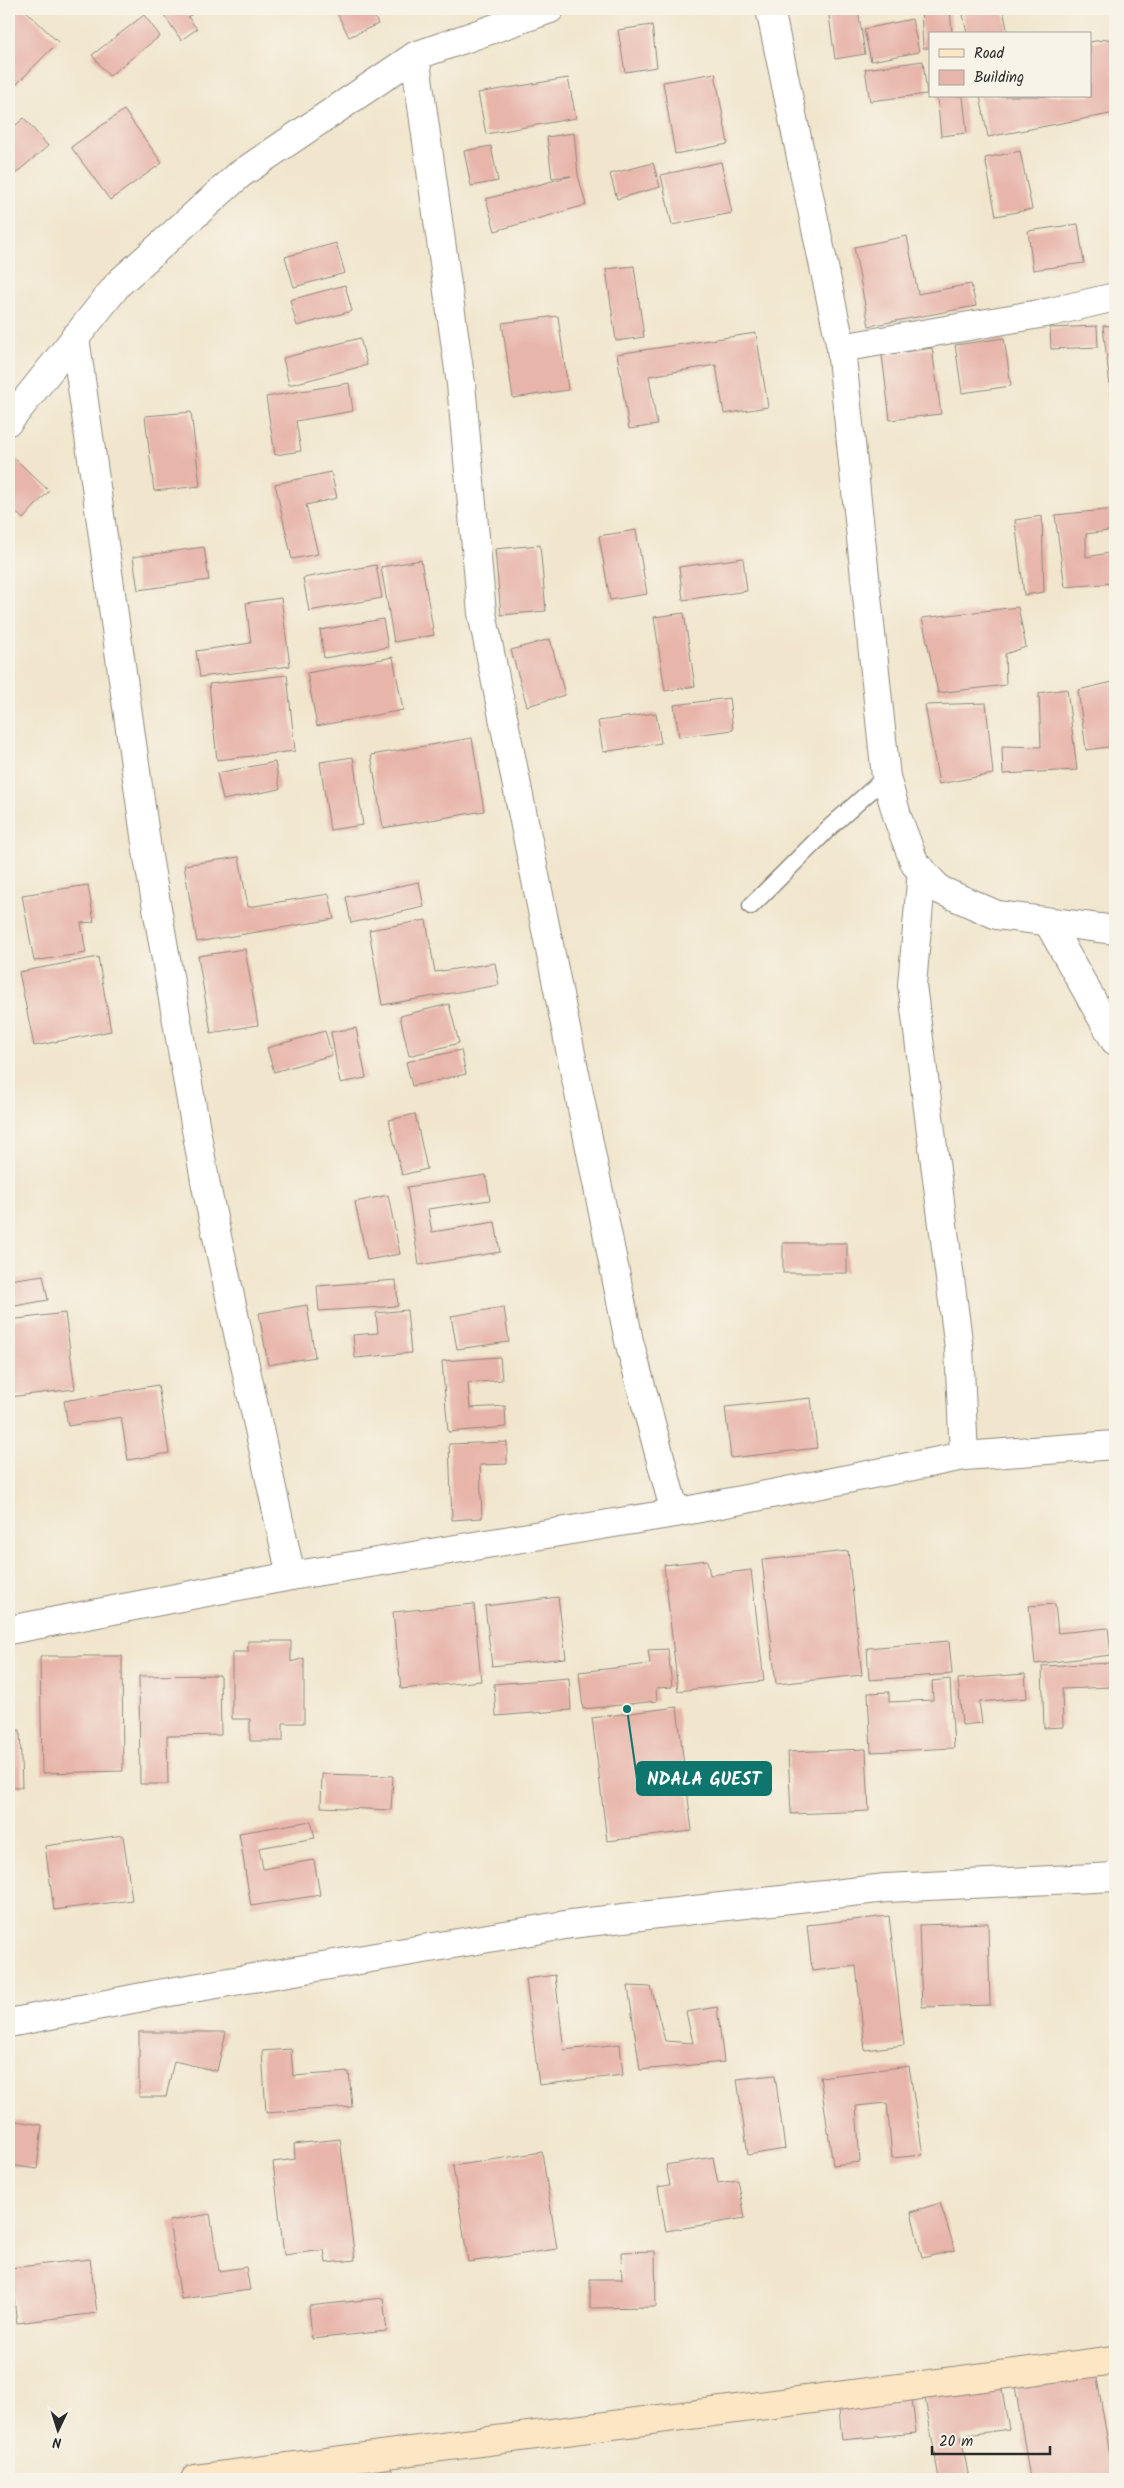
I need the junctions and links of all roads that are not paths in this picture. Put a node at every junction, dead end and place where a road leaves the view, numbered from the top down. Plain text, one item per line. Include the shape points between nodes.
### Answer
1 (550, 9) edge
2 (770, 9) edge
3 (415, 56) junction
4 (1115, 297) edge
5 (75, 337) junction
6 (841, 348) junction
7 (9, 421) edge
8 (886, 777) junction
9 (922, 870) junction
10 (751, 906) dead end
11 (1048, 922) junction
12 (1115, 930) edge
13 (1115, 1041) edge
14 (1115, 1445) edge
15 (964, 1456) junction
16 (675, 1513) junction
17 (291, 1576) junction
18 (9, 1630) edge
19 (1115, 1877) edge
20 (9, 2023) edge
21 (1115, 2360) edge
22 (195, 2479) edge

1 - 3 street
2 - 6 street
3 - 5 street via 239,175 119,283
3 - 16 street via 461,384 482,613 629,1341
4 - 6 street via 1051,312
5 - 7 street
5 - 17 street via 150,866 206,1186
6 - 8 street
8 - 9 street via 915,864
8 - 10 lane via 829,828
9 - 11 street via 940,890 997,915
9 - 15 street via 912,985 959,1348
11 - 12 street
11 - 13 street
14 - 15 street
15 - 16 street
16 - 17 street
17 - 18 street
19 - 20 street via 886,1888 572,1924 158,1994
21 - 22 street

